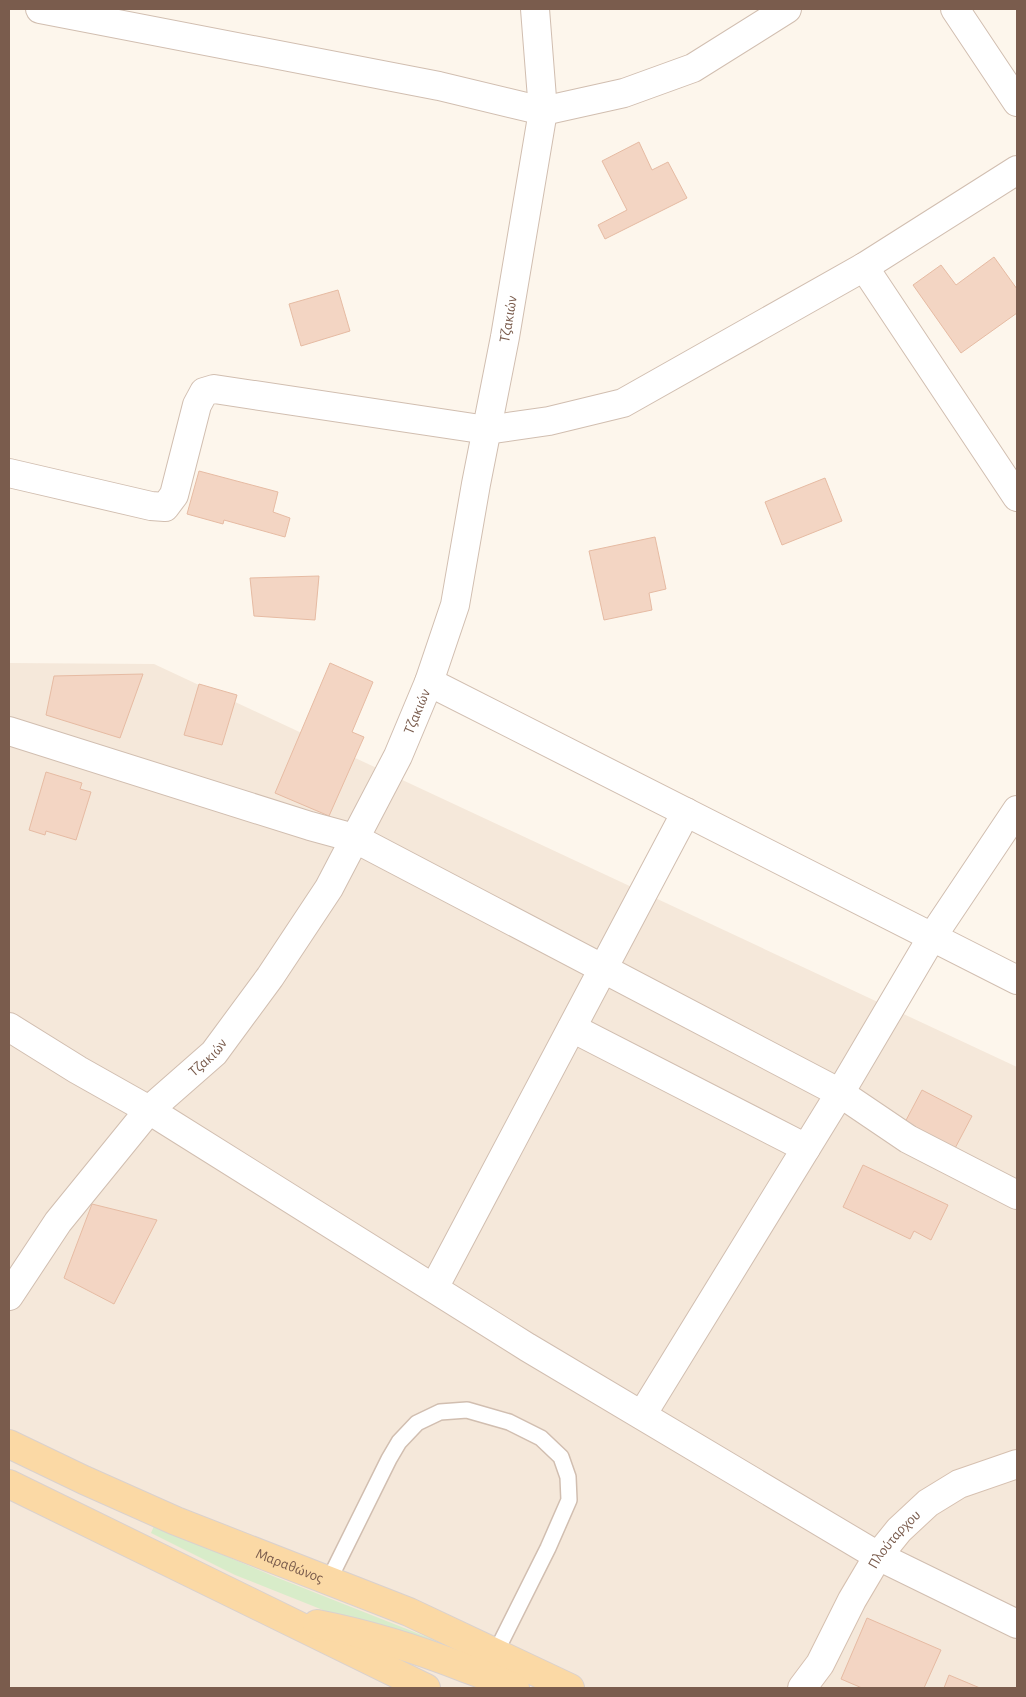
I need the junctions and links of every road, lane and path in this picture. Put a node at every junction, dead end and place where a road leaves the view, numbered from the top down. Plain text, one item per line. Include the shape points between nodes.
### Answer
1 (40, 9) edge
2 (535, 9) edge
3 (787, 9) edge
4 (956, 9) edge
5 (1017, 102) edge
6 (543, 111) junction
7 (1017, 170) edge
8 (864, 267) junction
9 (487, 430) junction
10 (9, 473) edge
11 (1017, 497) edge
12 (429, 682) junction
13 (9, 731) edge
14 (1017, 810) edge
15 (686, 812) junction
16 (354, 838) junction
17 (932, 937) junction
18 (603, 968) junction
19 (1017, 980) edge
20 (9, 1027) edge
21 (572, 1028) junction
22 (840, 1093) junction
23 (149, 1110) junction
24 (806, 1148) junction
25 (1017, 1195) edge
26 (434, 1288) junction
27 (9, 1296) edge
28 (642, 1415) junction
29 (9, 1444) edge
30 (1017, 1464) edge
31 (9, 1484) edge
32 (878, 1556) junction
33 (328, 1580) junction
34 (284, 1618) junction
35 (1017, 1624) edge
36 (496, 1652) junction
37 (816, 1676) edge
38 (426, 1688) edge
39 (515, 1688) edge
40 (570, 1688) edge
41 (802, 1688) edge

1 - 6 street via 439,86
2 - 6 street, Τζακιών
3 - 6 street via 693,68 624,93
4 - 5 street
6 - 9 street, Τζακιών
7 - 8 street
8 - 9 street via 623,403 549,421
8 - 11 street
9 - 10 street via 214,388 204,392 197,405 174,495 165,507
9 - 12 street, Τζακιών via 455,605
12 - 15 street
12 - 16 street, Τζακιών via 398,756
13 - 16 street
14 - 17 street
15 - 17 street
15 - 18 street
16 - 18 street
16 - 23 street, Τζακιών via 329,888 214,1053
17 - 19 street
17 - 22 street
18 - 21 street
18 - 22 street
20 - 23 street
21 - 24 street
21 - 26 street
22 - 24 street
22 - 25 street via 908,1139
23 - 26 street
23 - 27 street, Τζακιών via 58,1222
24 - 28 street
26 - 28 street
28 - 32 street
29 - 33 main road, Μαραθώνος via 167,1517
30 - 32 street, Πλούταρχου via 959,1484 928,1503 899,1530
31 - 34 main road
32 - 35 street
32 - 37 street, Πλούταρχου via 852,1600
33 - 36 main road, Μαραθώνος
33 - 36 lane via 389,1459 399,1442 417,1423 440,1412 467,1410 509,1422 541,1438 561,1456 568,1477 569,1500
34 - 38 main road
34 - 39 main road via 358,1633 410,1648
36 - 40 main road, Μαραθώνος
37 - 41 street, Πλούταρχου

